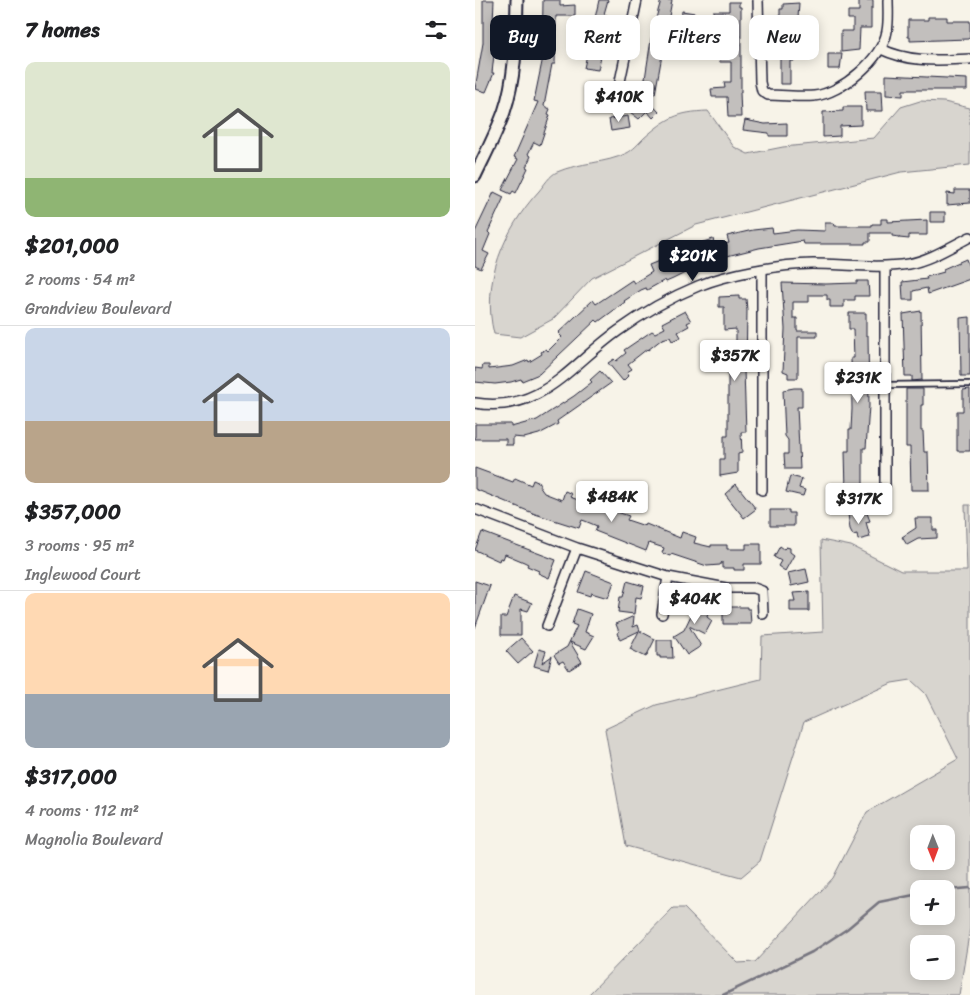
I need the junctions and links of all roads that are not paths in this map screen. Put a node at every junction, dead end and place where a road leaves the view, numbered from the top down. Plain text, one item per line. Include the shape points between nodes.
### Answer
1 (517, 0) edge
2 (637, 0) edge
3 (758, 0) edge
4 (888, 0) edge
5 (881, 48) junction
6 (970, 59) edge
7 (618, 91) dead end
8 (475, 176) edge
9 (970, 237) edge
10 (885, 266) junction
11 (762, 269) junction
12 (970, 384) edge
13 (885, 385) junction
14 (475, 403) edge
15 (885, 486) dead end
16 (762, 490) dead end
17 (475, 509) edge
18 (577, 548) junction
19 (669, 578) junction
20 (662, 614) dead end
21 (763, 614) dead end
22 (547, 626) dead end

1 - 8 street via 516,37 504,112
2 - 7 street
3 - 5 street via 760,82 762,91 768,95 815,96 833,91 861,72
4 - 5 street via 887,32
5 - 6 street via 914,60
9 - 10 street via 930,258
10 - 11 street via 810,264
10 - 13 street
11 - 14 street via 700,285 657,306 617,332 548,389 528,399 488,405
11 - 16 street
12 - 13 lane
13 - 15 street
17 - 18 street
18 - 19 street
18 - 22 street
19 - 20 street
19 - 21 street via 763,591

